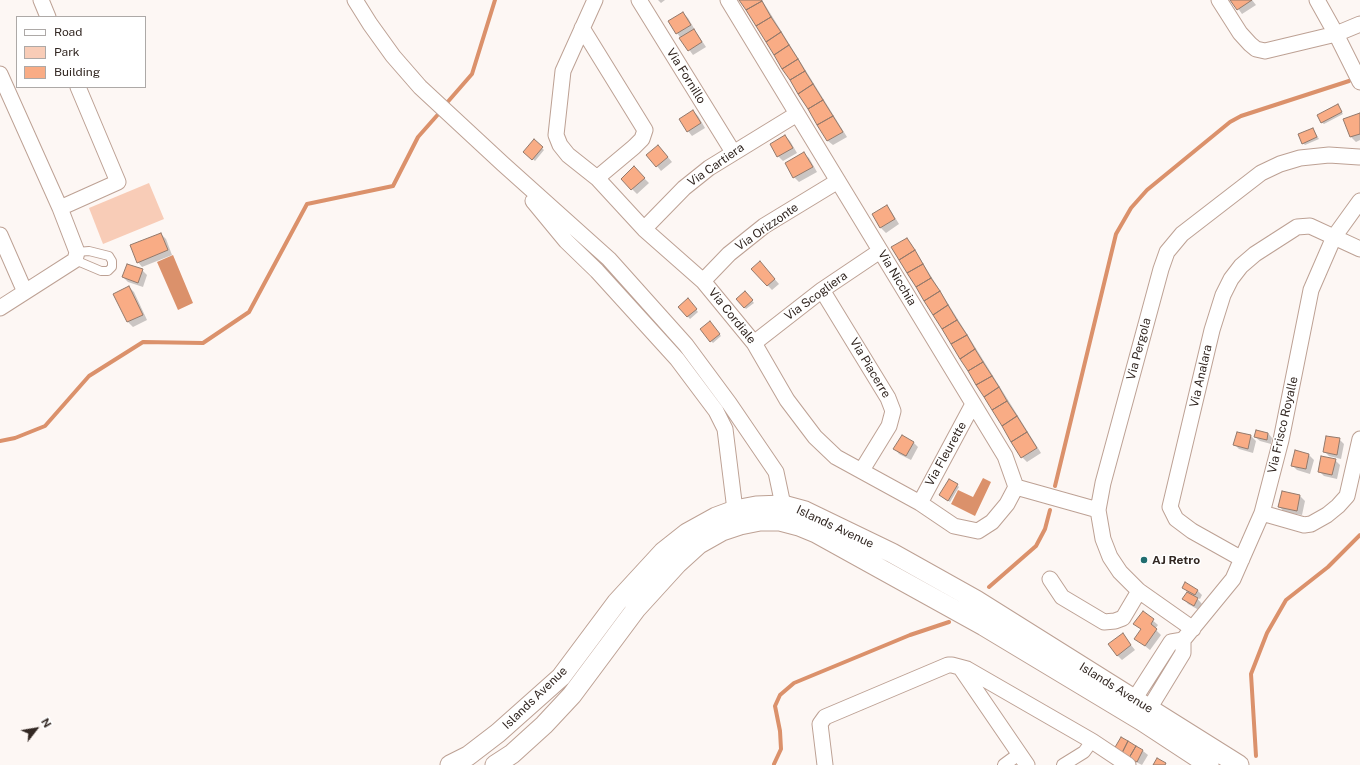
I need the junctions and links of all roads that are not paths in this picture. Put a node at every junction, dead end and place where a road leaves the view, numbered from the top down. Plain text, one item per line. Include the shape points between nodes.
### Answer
1 (41, 0) edge
2 (355, 0) edge
3 (595, 0) edge
4 (639, 0) edge
5 (728, 0) edge
6 (1218, 0) edge
7 (1317, 0) edge
8 (48, 16) edge
9 (1360, 24) edge
10 (582, 28) junction
11 (1336, 34) junction
12 (0, 74) edge
13 (1360, 82) edge
14 (78, 88) edge
15 (797, 114) junction
16 (733, 152) junction
17 (1360, 161) edge
18 (503, 164) junction
19 (597, 178) junction
20 (838, 181) junction
21 (1360, 201) edge
22 (60, 208) junction
23 (644, 229) junction
24 (0, 235) edge
25 (1334, 237) junction
26 (1360, 249) edge
27 (880, 251) junction
28 (703, 281) junction
29 (822, 290) junction
30 (25, 292) junction
31 (0, 308) edge
32 (754, 343) junction
33 (973, 404) junction
34 (740, 420) junction
35 (725, 428) junction
36 (1360, 439) edge
37 (862, 470) junction
38 (1016, 487) junction
39 (920, 503) junction
40 (1098, 510) junction
41 (781, 513) junction
42 (1262, 513) junction
43 (738, 517) junction
44 (1242, 559) junction
45 (1050, 578) dead end
46 (1139, 591) junction
47 (1188, 634) junction
48 (960, 666) junction
49 (1137, 710) junction
50 (1092, 741) junction
51 (1023, 760) edge
52 (450, 765) edge
53 (495, 765) edge
54 (825, 765) edge
55 (1004, 765) edge
56 (1062, 765) edge
57 (1128, 765) edge
58 (1209, 765) edge
59 (1239, 765) edge

1 - 8 street
2 - 18 street via 393,56 420,87
3 - 10 street, Via Cordiale
4 - 16 street, Via Fornillo
5 - 15 street, Via Nicchia
6 - 11 street via 1240,33 1256,49 1265,51
7 - 11 street
9 - 11 street
10 - 19 street, Via Cordiale via 563,71 556,135 568,155
10 - 19 street via 645,130 634,147
11 - 13 street
12 - 22 street
14 - 22 street via 118,182
15 - 16 street, Via Cartiera
15 - 20 street, Via Nicchia
16 - 23 street, Via Cartiera via 684,188
17 - 40 street, Via Pergola via 1328,155 1300,158 1261,173 1182,234 1168,252 1103,483
18 - 34 street via 609,259 686,345
18 - 35 street via 566,241 597,271 676,359
19 - 23 street, Via Cordiale
20 - 27 street, Via Nicchia
20 - 28 street, Via Orizzonte via 764,226 729,254
21 - 25 street, Via Frisco Royalle
22 - 30 street via 76,256
23 - 28 street, Via Cordiale
24 - 30 street
25 - 26 street, Via Analara
25 - 42 street, Via Frisco Royalle via 1311,290 1281,440
25 - 44 street, Via Analara via 1310,226 1297,226 1255,254 1231,279 1212,330 1170,507 1176,519 1192,531
27 - 29 street, Via Scogliera
27 - 33 street, Via Nicchia
28 - 32 street, Via Cordiale
29 - 32 street, Via Scogliera
29 - 37 street, Via Piacerre via 888,398 893,412 888,426
30 - 31 street
32 - 37 street, Via Cordiale via 787,400 814,437 836,457
33 - 38 street, Via Nicchia via 1005,456
33 - 39 street, Via Fleurette
34 - 35 street
34 - 41 street via 776,472
35 - 43 street
36 - 42 street via 1346,496 1327,515 1304,525
37 - 39 street, Via Cordiale
38 - 39 street, Via Cordiale via 1007,504 992,522 978,531 954,526
38 - 40 street
40 - 46 street, Via Pergola via 1103,538 1110,557 1120,572
41 - 43 street, Islands Avenue via 760,521
41 - 49 street, Islands Avenue via 806,511 892,553 976,600
42 - 44 street, Via Frisco Royalle
43 - 52 street, Islands Avenue via 716,517 687,533 663,552 617,602 561,676 498,733 468,756
43 - 53 street, Islands Avenue via 722,531 699,544 677,564 636,609 572,695 528,740
44 - 47 street, Via Frisco Royalle via 1233,579
45 - 46 street via 1062,597 1104,622 1123,618
46 - 47 street, Via Pergola
47 - 49 street, Via Frisco Royalle via 1183,653
48 - 50 street
48 - 51 street
48 - 54 street via 948,665 825,717 820,724
49 - 58 street, Islands Avenue
49 - 59 street, Islands Avenue
50 - 56 street via 1084,752
50 - 57 street
51 - 55 street

